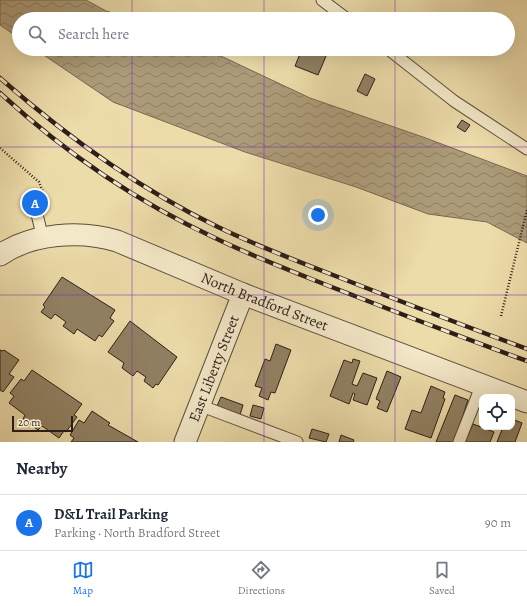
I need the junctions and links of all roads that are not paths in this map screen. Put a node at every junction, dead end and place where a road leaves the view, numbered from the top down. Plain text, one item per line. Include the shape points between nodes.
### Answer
1 (322, 0) edge
2 (338, 12) edge
3 (397, 56) edge
4 (527, 149) edge
5 (36, 210) dead end
6 (43, 239) junction
7 (0, 255) edge
8 (243, 294) junction
9 (482, 384) junction
10 (527, 402) edge
11 (200, 405) junction
12 (185, 442) edge
13 (297, 442) edge
14 (459, 442) edge

1 - 2 lane
3 - 4 lane via 454,102
5 - 6 lane
6 - 7 street, North Bradford Street
6 - 8 street, North Bradford Street via 80,235 103,236
8 - 9 street, North Bradford Street
8 - 11 street, East Liberty Street
9 - 10 street, North Bradford Street
9 - 14 lane
11 - 12 street, East Liberty Street
11 - 13 lane

